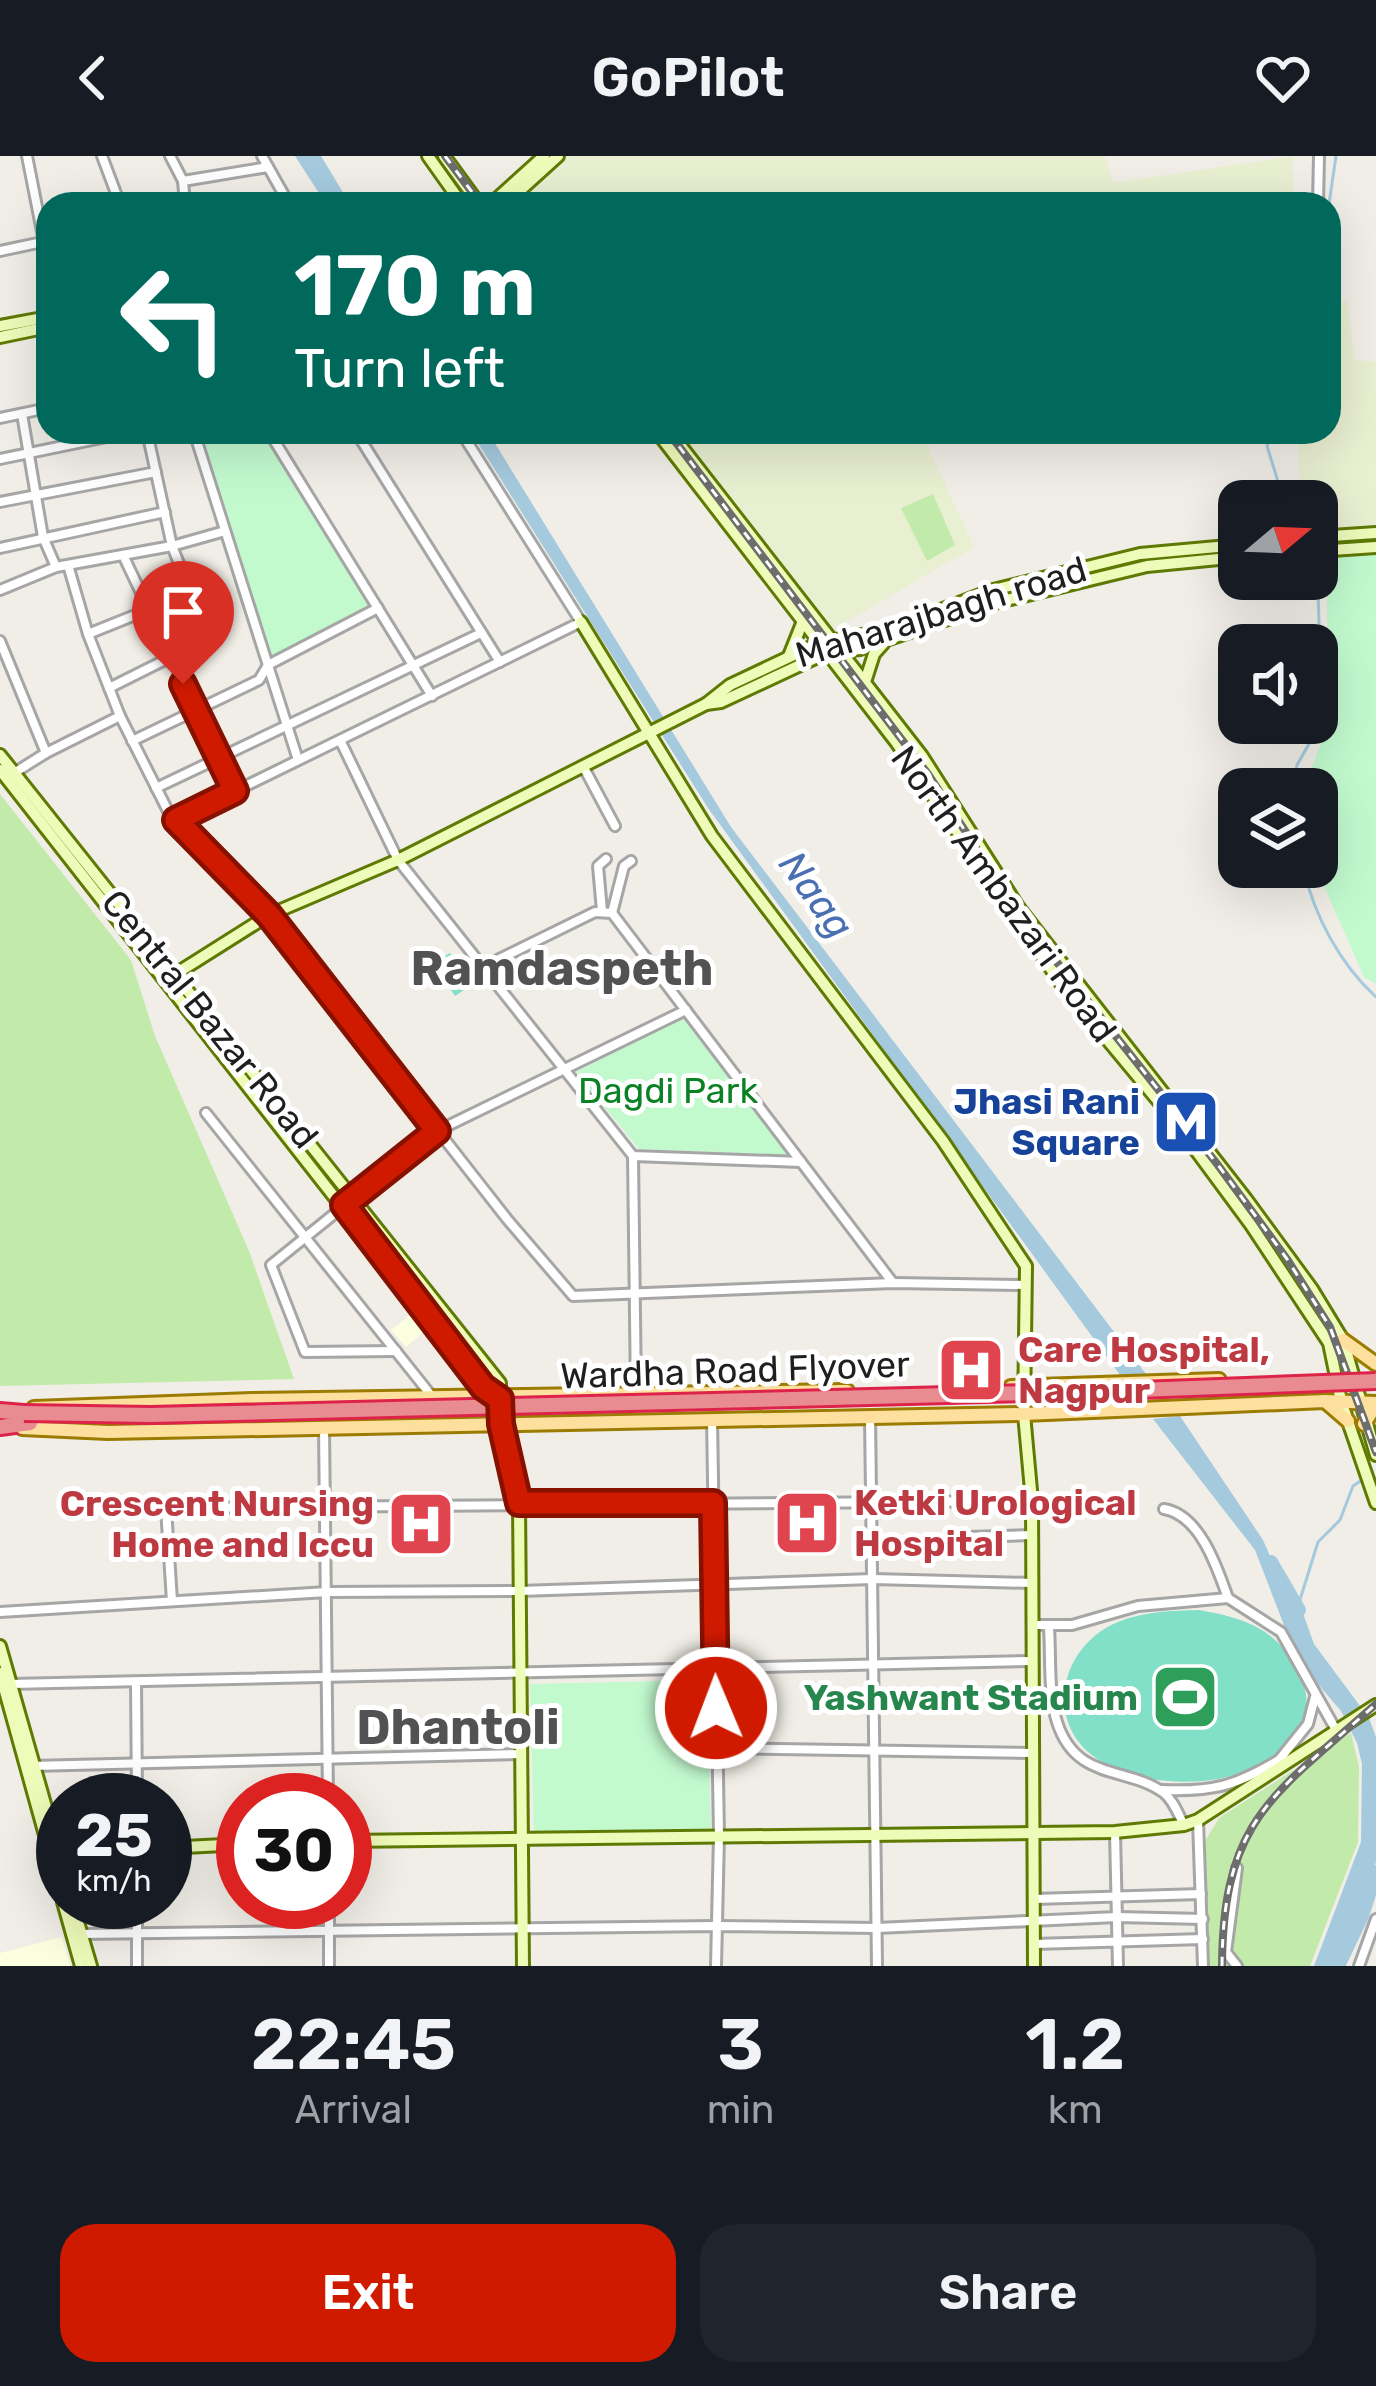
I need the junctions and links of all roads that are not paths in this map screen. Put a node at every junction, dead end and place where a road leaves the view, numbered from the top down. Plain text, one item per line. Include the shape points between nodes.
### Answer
1 (27, 156) edge
2 (102, 156) edge
3 (170, 156) edge
4 (262, 156) edge
5 (428, 156) edge
6 (444, 156) edge
7 (544, 156) edge
8 (558, 156) edge
9 (1319, 156) edge
10 (268, 167) junction
11 (183, 182) junction
12 (116, 192) edge
13 (184, 192) edge
14 (283, 192) edge
15 (454, 192) edge
16 (470, 192) edge
17 (504, 192) edge
18 (518, 192) edge
19 (1318, 192) edge
20 (36, 196) edge
21 (36, 243) edge
22 (0, 251) edge
23 (36, 319) edge
24 (0, 326) edge
25 (36, 330) edge
26 (0, 337) edge
27 (36, 411) edge
28 (22, 414) junction
29 (0, 418) edge
30 (75, 444) edge
31 (150, 444) edge
32 (198, 444) edge
33 (276, 444) edge
34 (364, 444) edge
35 (469, 444) edge
36 (667, 444) edge
37 (679, 444) edge
38 (28, 454) junction
39 (0, 459) edge
40 (156, 472) junction
41 (36, 495) junction
42 (0, 502) edge
43 (165, 512) junction
44 (225, 531) junction
45 (1376, 533) edge
46 (1338, 536) edge
47 (44, 537) junction
48 (172, 546) junction
49 (1218, 547) edge
50 (1376, 547) edge
51 (0, 548) edge
52 (1338, 550) edge
53 (123, 555) junction
54 (1218, 559) edge
55 (68, 565) junction
56 (56, 567) junction
57 (0, 590) edge
58 (378, 608) junction
59 (150, 610) junction
60 (803, 621) junction
61 (581, 622) junction
62 (482, 633) junction
63 (88, 634) junction
64 (0, 641) edge
65 (885, 641) junction
66 (825, 645) junction
67 (840, 651) junction
68 (787, 658) junction
69 (171, 659) junction
70 (500, 662) junction
71 (268, 665) junction
72 (413, 666) junction
73 (865, 682) junction
74 (109, 688) junction
75 (432, 697) junction
76 (706, 704) junction
77 (195, 709) junction
78 (120, 716) junction
79 (287, 726) junction
80 (646, 733) junction
81 (340, 740) junction
82 (133, 741) junction
83 (46, 752) junction
84 (0, 755) edge
85 (220, 760) junction
86 (298, 760) junction
87 (583, 766) junction
88 (0, 770) edge
89 (14, 773) junction
90 (156, 788) junction
91 (235, 791) junction
92 (176, 820) junction
93 (615, 826) dead end
94 (606, 859) dead end
95 (398, 860) junction
96 (631, 861) dead end
97 (607, 912) junction
98 (269, 915) junction
99 (483, 967) junction
100 (170, 976) junction
101 (686, 1010) junction
102 (564, 1069) junction
103 (206, 1114) dead end
104 (437, 1131) junction
105 (633, 1156) junction
106 (801, 1162) junction
107 (348, 1202) junction
108 (1242, 1203) junction
109 (304, 1237) junction
110 (893, 1283) junction
111 (1025, 1285) junction
112 (634, 1293) junction
113 (1343, 1340) junction
114 (396, 1351) junction
115 (1376, 1364) edge
116 (1353, 1375) junction
117 (1335, 1376) junction
118 (1376, 1381) edge
119 (1024, 1386) junction
120 (636, 1396) junction
121 (500, 1399) junction
122 (435, 1400) junction
123 (1325, 1401) junction
124 (1341, 1401) junction
125 (1360, 1401) junction
126 (1376, 1404) edge
127 (870, 1414) junction
128 (1024, 1414) junction
129 (2, 1419) edge
130 (712, 1419) junction
131 (1348, 1421) junction
132 (501, 1424) junction
133 (1364, 1424) junction
134 (324, 1426) junction
135 (1376, 1455) edge
136 (872, 1500) junction
137 (1032, 1501) junction
138 (519, 1503) junction
139 (713, 1503) junction
140 (1376, 1503) edge
141 (326, 1505) junction
142 (1164, 1509) dead end
143 (1031, 1535) junction
144 (968, 1537) dead end
145 (873, 1579) junction
146 (1031, 1582) junction
147 (715, 1586) junction
148 (327, 1592) junction
149 (520, 1592) junction
150 (1228, 1598) junction
151 (172, 1601) junction
152 (0, 1612) edge
153 (1032, 1624) junction
154 (1049, 1627) junction
155 (0, 1646) edge
156 (1032, 1661) junction
157 (874, 1666) junction
158 (715, 1669) junction
159 (520, 1675) junction
160 (328, 1678) junction
161 (5, 1681) edge
162 (136, 1682) junction
163 (1315, 1696) junction
164 (1374, 1707) edge
165 (1340, 1730) junction
166 (716, 1748) junction
167 (875, 1750) junction
168 (1034, 1753) junction
169 (521, 1754) junction
170 (1296, 1758) junction
171 (328, 1760) junction
172 (1279, 1760) junction
173 (137, 1763) junction
174 (31, 1766) junction
175 (137, 1773) edge
176 (328, 1773) edge
177 (36, 1782) edge
178 (1161, 1790) junction
179 (1198, 1820) junction
180 (1184, 1825) junction
181 (1115, 1832) junction
182 (876, 1833) junction
183 (1035, 1833) junction
184 (719, 1836) junction
185 (523, 1840) junction
186 (372, 1841) edge
187 (1238, 1868) dead end
188 (1202, 1894) junction
189 (1117, 1897) junction
190 (1034, 1899) junction
191 (1117, 1917) junction
192 (1376, 1918) edge
193 (1203, 1919) junction
194 (1034, 1920) junction
195 (716, 1926) junction
196 (522, 1928) junction
197 (877, 1928) junction
198 (72, 1929) edge
199 (79, 1929) edge
200 (137, 1929) edge
201 (329, 1931) junction
202 (81, 1934) junction
203 (137, 1934) junction
204 (1203, 1939) junction
205 (1118, 1942) junction
206 (1034, 1943) junction
207 (81, 1966) edge
208 (91, 1966) edge
209 (137, 1966) edge
210 (329, 1966) edge
211 (523, 1966) edge
212 (716, 1966) edge
213 (877, 1966) edge
214 (1034, 1966) edge
215 (1118, 1966) edge
216 (1203, 1966) edge
217 (1237, 1966) edge
218 (1359, 1966) edge

1 - 20 street
2 - 12 street
3 - 11 street
4 - 10 street
5 - 15 street
6 - 16 street
7 - 17 street
8 - 18 street
9 - 19 street
10 - 11 street
10 - 14 street
11 - 13 street
21 - 22 street
23 - 24 street
25 - 26 street
27 - 28 street
28 - 29 street
28 - 38 street
30 - 38 street
31 - 40 street
32 - 44 street
33 - 58 street
34 - 62 street
35 - 61 street
36 - 60 street, North Ambazari Road
37 - 66 street, North Ambazari Road
38 - 39 street
38 - 41 street
40 - 41 street
40 - 43 street
41 - 42 street
41 - 47 street
43 - 47 street
43 - 48 street
44 - 48 street
44 - 71 street
45 - 46 street
47 - 51 street
47 - 56 street
48 - 53 street
48 - 69 street via 209,638
49 - 66 street, Maharajbagh road via 1119,559 993,590
50 - 52 street
53 - 55 street
53 - 59 street
54 - 65 street, Maharajbagh road via 1147,566 998,602
55 - 56 street
55 - 63 street
56 - 57 street
58 - 71 street
58 - 72 street
59 - 63 street
59 - 69 street
60 - 66 street, North Ambazari Road
60 - 68 street
61 - 70 street
61 - 80 street
62 - 70 street
62 - 72 street
63 - 74 street
64 - 83 street
65 - 67 street, Maharajbagh road
65 - 73 street
66 - 67 street, Maharajbagh road
66 - 68 street, Maharajbagh road
66 - 76 street, Maharajbagh road
66 - 108 street, North Ambazari Road via 1020,929
67 - 73 street, North Ambazari Road
68 - 76 street, Maharajbagh road
69 - 74 street
69 - 77 street
70 - 75 street
71 - 77 street via 259,680
71 - 79 street
72 - 75 street
72 - 79 street
73 - 108 street, North Ambazari Road via 1018,908
74 - 78 street
75 - 81 street
76 - 80 street
77 - 82 street
77 - 85 street
78 - 82 street
78 - 83 street
79 - 85 street
79 - 86 street
80 - 87 street
80 - 111 street via 712,836 988,1206 1026,1266
81 - 86 street
81 - 95 street
82 - 90 street
83 - 89 street
84 - 89 street, Central Bazar Road
85 - 90 street
85 - 91 street
86 - 91 street
87 - 93 street
87 - 95 street
88 - 100 street, Central Bazar Road
89 - 100 street, Central Bazar Road
90 - 92 street
91 - 92 street
92 - 98 street
94 - 97 street via 598,866
95 - 98 street
95 - 99 street
96 - 97 street
97 - 99 street
97 - 101 street
98 - 100 street
98 - 104 street
99 - 102 street
100 - 107 street, Central Bazar Road
101 - 102 street
101 - 106 street
102 - 104 street
102 - 105 street
103 - 109 street
104 - 107 street
104 - 112 street via 573,1296
105 - 106 street
105 - 112 street
106 - 110 street
107 - 109 street
107 - 121 street, Central Bazar Road via 483,1387
108 - 113 street, North Ambazari Road
108 - 117 street, North Ambazari Road via 1329,1343
109 - 114 street
109 - 114 street via 271,1265 305,1352
110 - 111 street
110 - 112 street
111 - 119 street
112 - 120 street
113 - 115 main road
113 - 116 street, North Ambazari Road
114 - 122 street
116 - 117 main road
116 - 118 main road
116 - 125 street, North Ambazari Road
117 - 119 main road
117 - 124 street, North Ambazari Road
118 - 129 highway, Wardha Road Flyover, bridge via 1066,1400
119 - 120 main road
119 - 128 street
120 - 121 main road
121 - 122 main road
121 - 132 street
122 - 129 main road via 163,1404
123 - 124 main road
123 - 128 main road
123 - 131 main road
124 - 125 main road
124 - 131 street, North Ambazari Road
125 - 126 main road
125 - 133 street, North Ambazari Road
126 - 133 main road
127 - 128 main road
127 - 130 main road
127 - 136 street
128 - 137 street
129 - 134 main road via 138,1430
130 - 132 main road
130 - 139 street
131 - 140 street, North Ambazari Road
132 - 134 main road
132 - 138 street
133 - 135 street, North Ambazari Road
134 - 141 street
136 - 137 street
136 - 139 street
136 - 145 street
137 - 143 street
138 - 139 street
138 - 141 street
138 - 149 street
139 - 147 street
141 - 148 street
141 - 151 street via 166,1508
142 - 150 street via 1186,1516
143 - 144 street
143 - 146 street
145 - 146 street
145 - 147 street
145 - 157 street
146 - 153 street
147 - 149 street
147 - 158 street
148 - 149 street
148 - 151 street
148 - 160 street
149 - 159 street
150 - 154 street via 1138,1606
150 - 163 street via 1282,1632
151 - 152 street
153 - 154 street
153 - 156 street
154 - 178 street via 1058,1728 1091,1765
155 - 161 street
156 - 157 street
156 - 168 street
157 - 158 street
157 - 167 street
158 - 159 street
158 - 166 street
159 - 160 street
159 - 169 street
160 - 162 street
160 - 171 street
161 - 162 street
161 - 174 street
162 - 173 street
163 - 165 street
163 - 172 street via 1308,1724
164 - 165 street
165 - 170 street
166 - 167 street
166 - 184 street
167 - 168 street
167 - 182 street
168 - 183 street
169 - 171 street
169 - 185 street
170 - 172 street
170 - 179 street
171 - 173 street
171 - 176 street
172 - 178 street via 1232,1786
173 - 174 street
173 - 175 street
174 - 177 street
178 - 180 street
179 - 180 street
179 - 188 street
180 - 181 street
181 - 183 street
181 - 189 street
182 - 183 street
182 - 184 street
182 - 197 street
183 - 190 street
184 - 185 street
184 - 195 street
185 - 186 street
185 - 196 street
187 - 217 street via 1226,1952
188 - 189 street
188 - 193 street
189 - 190 street
189 - 191 street
190 - 194 street
191 - 193 street
191 - 194 street
191 - 205 street
192 - 218 street
193 - 204 street
194 - 197 street
194 - 206 street
195 - 196 street
195 - 197 street
195 - 212 street
196 - 201 street
196 - 211 street
197 - 213 street
198 - 207 street
199 - 202 street
200 - 203 street
201 - 203 street
201 - 210 street
202 - 203 street
202 - 208 street
203 - 209 street
204 - 205 street
204 - 216 street
205 - 206 street
205 - 215 street
206 - 214 street

